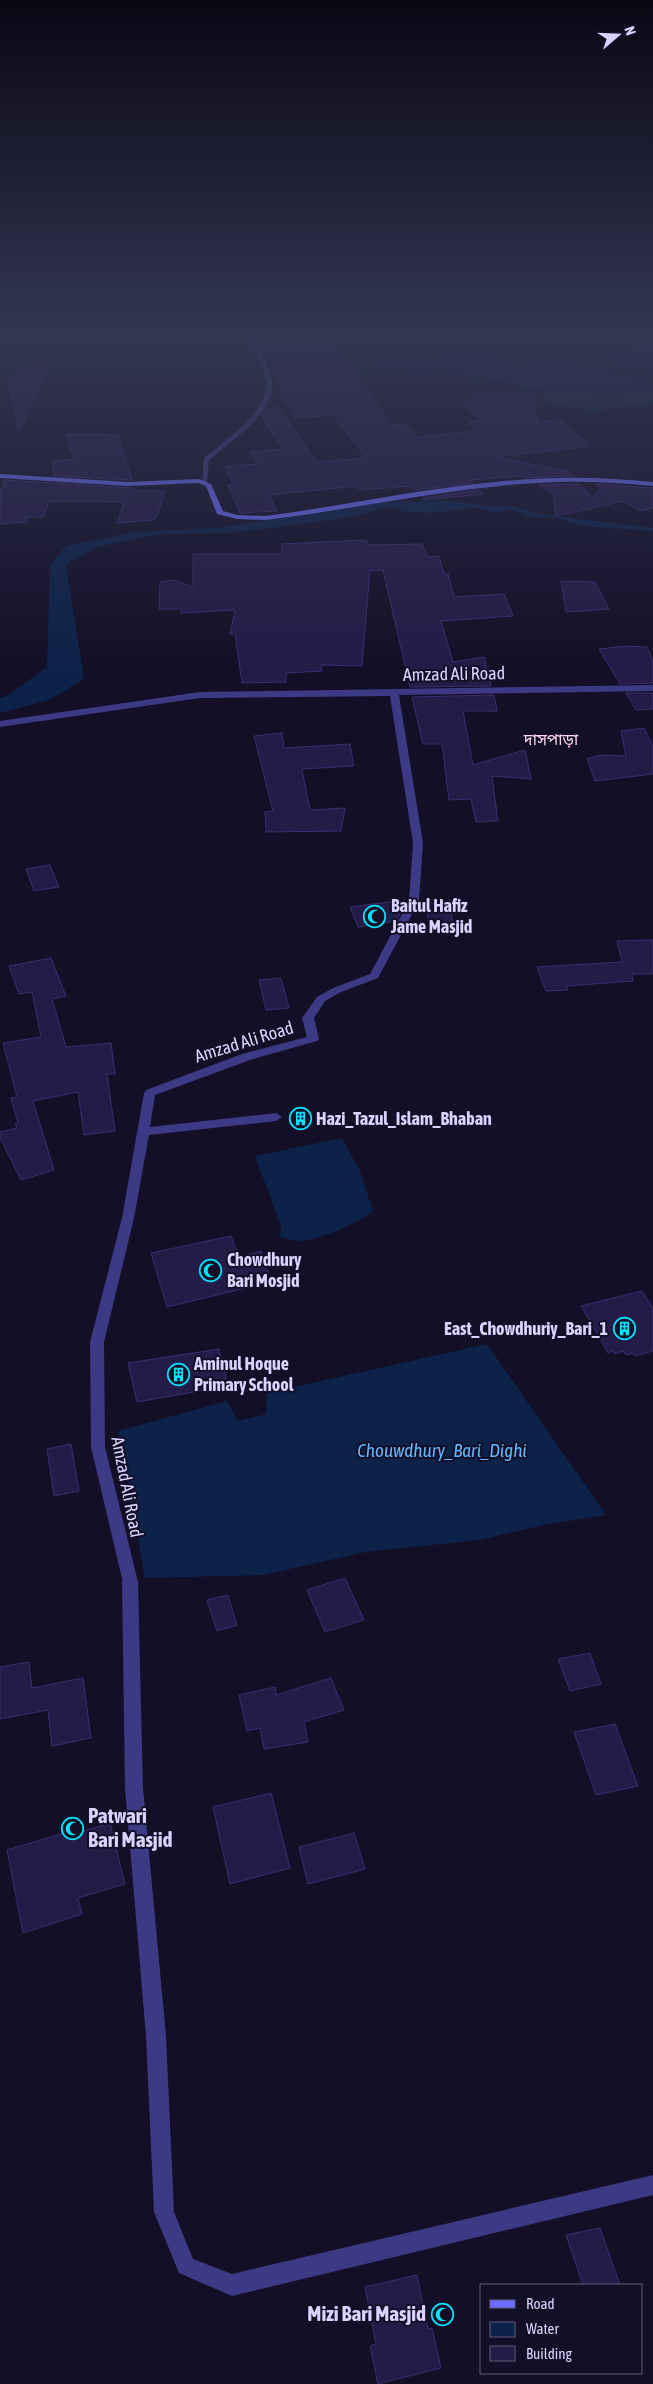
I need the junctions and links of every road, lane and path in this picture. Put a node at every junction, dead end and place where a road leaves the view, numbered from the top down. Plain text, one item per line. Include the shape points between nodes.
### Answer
1 (222, 445) edge
2 (0, 476) edge
3 (204, 483) junction
4 (653, 484) edge
5 (653, 688) edge
6 (394, 693) junction
7 (0, 724) edge
8 (276, 1117) dead end
9 (143, 1132) junction
10 (653, 2185) edge

1 - 3 street via 206,459
2 - 3 main road via 128,484
3 - 4 main road via 209,485 220,512 237,517 266,518 510,484 592,478
5 - 6 street, Amzad Ali Road
6 - 7 street via 200,695
6 - 9 street, Amzad Ali Road via 418,843 414,901 374,976 321,999 308,1018 313,1039 246,1057 150,1093
8 - 9 street
9 - 10 street, Amzad Ali Road via 128,1218 97,1342 98,1447 130,1582 134,1788 156,2036 164,2212 186,2266 232,2285

